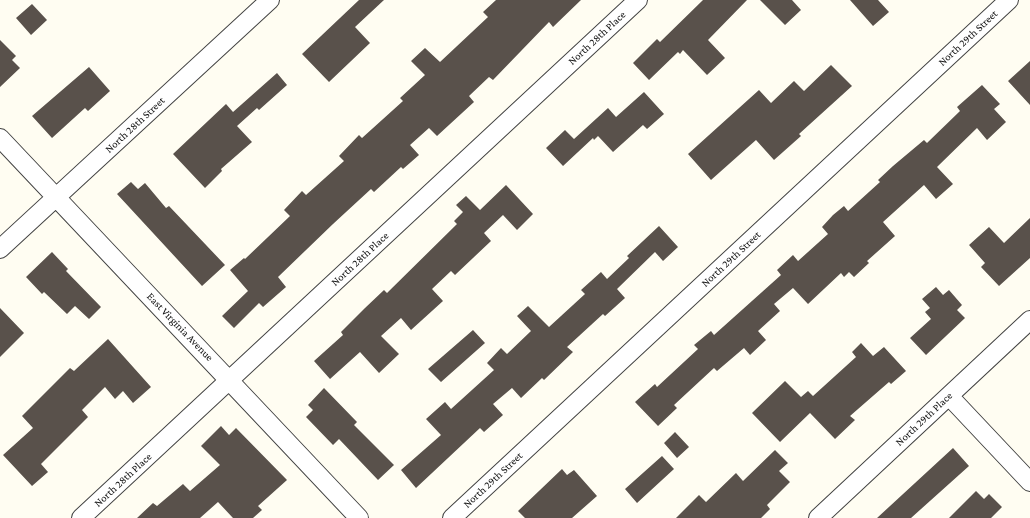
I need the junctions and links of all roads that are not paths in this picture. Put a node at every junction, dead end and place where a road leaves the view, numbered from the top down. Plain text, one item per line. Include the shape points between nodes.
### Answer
1 (270, 0) edge
2 (638, 0) edge
3 (1010, 0) edge
4 (0, 138) edge
5 (57, 197) junction
6 (0, 249) edge
7 (1030, 320) edge
8 (230, 380) junction
9 (949, 396) junction
10 (1030, 482) edge
11 (81, 518) edge
12 (359, 518) edge
13 (452, 518) edge
14 (818, 518) edge

1 - 5 street, North 28th Street
2 - 8 street, North 28th Place
3 - 13 street, North 29th Street
4 - 5 street, East Virginia Avenue
5 - 6 street, North 28th Street
5 - 8 street, East Virginia Avenue
7 - 9 street, North 29th Place
8 - 11 street, North 28th Place
8 - 12 street, East Virginia Avenue
9 - 10 street
9 - 14 street, North 29th Place

